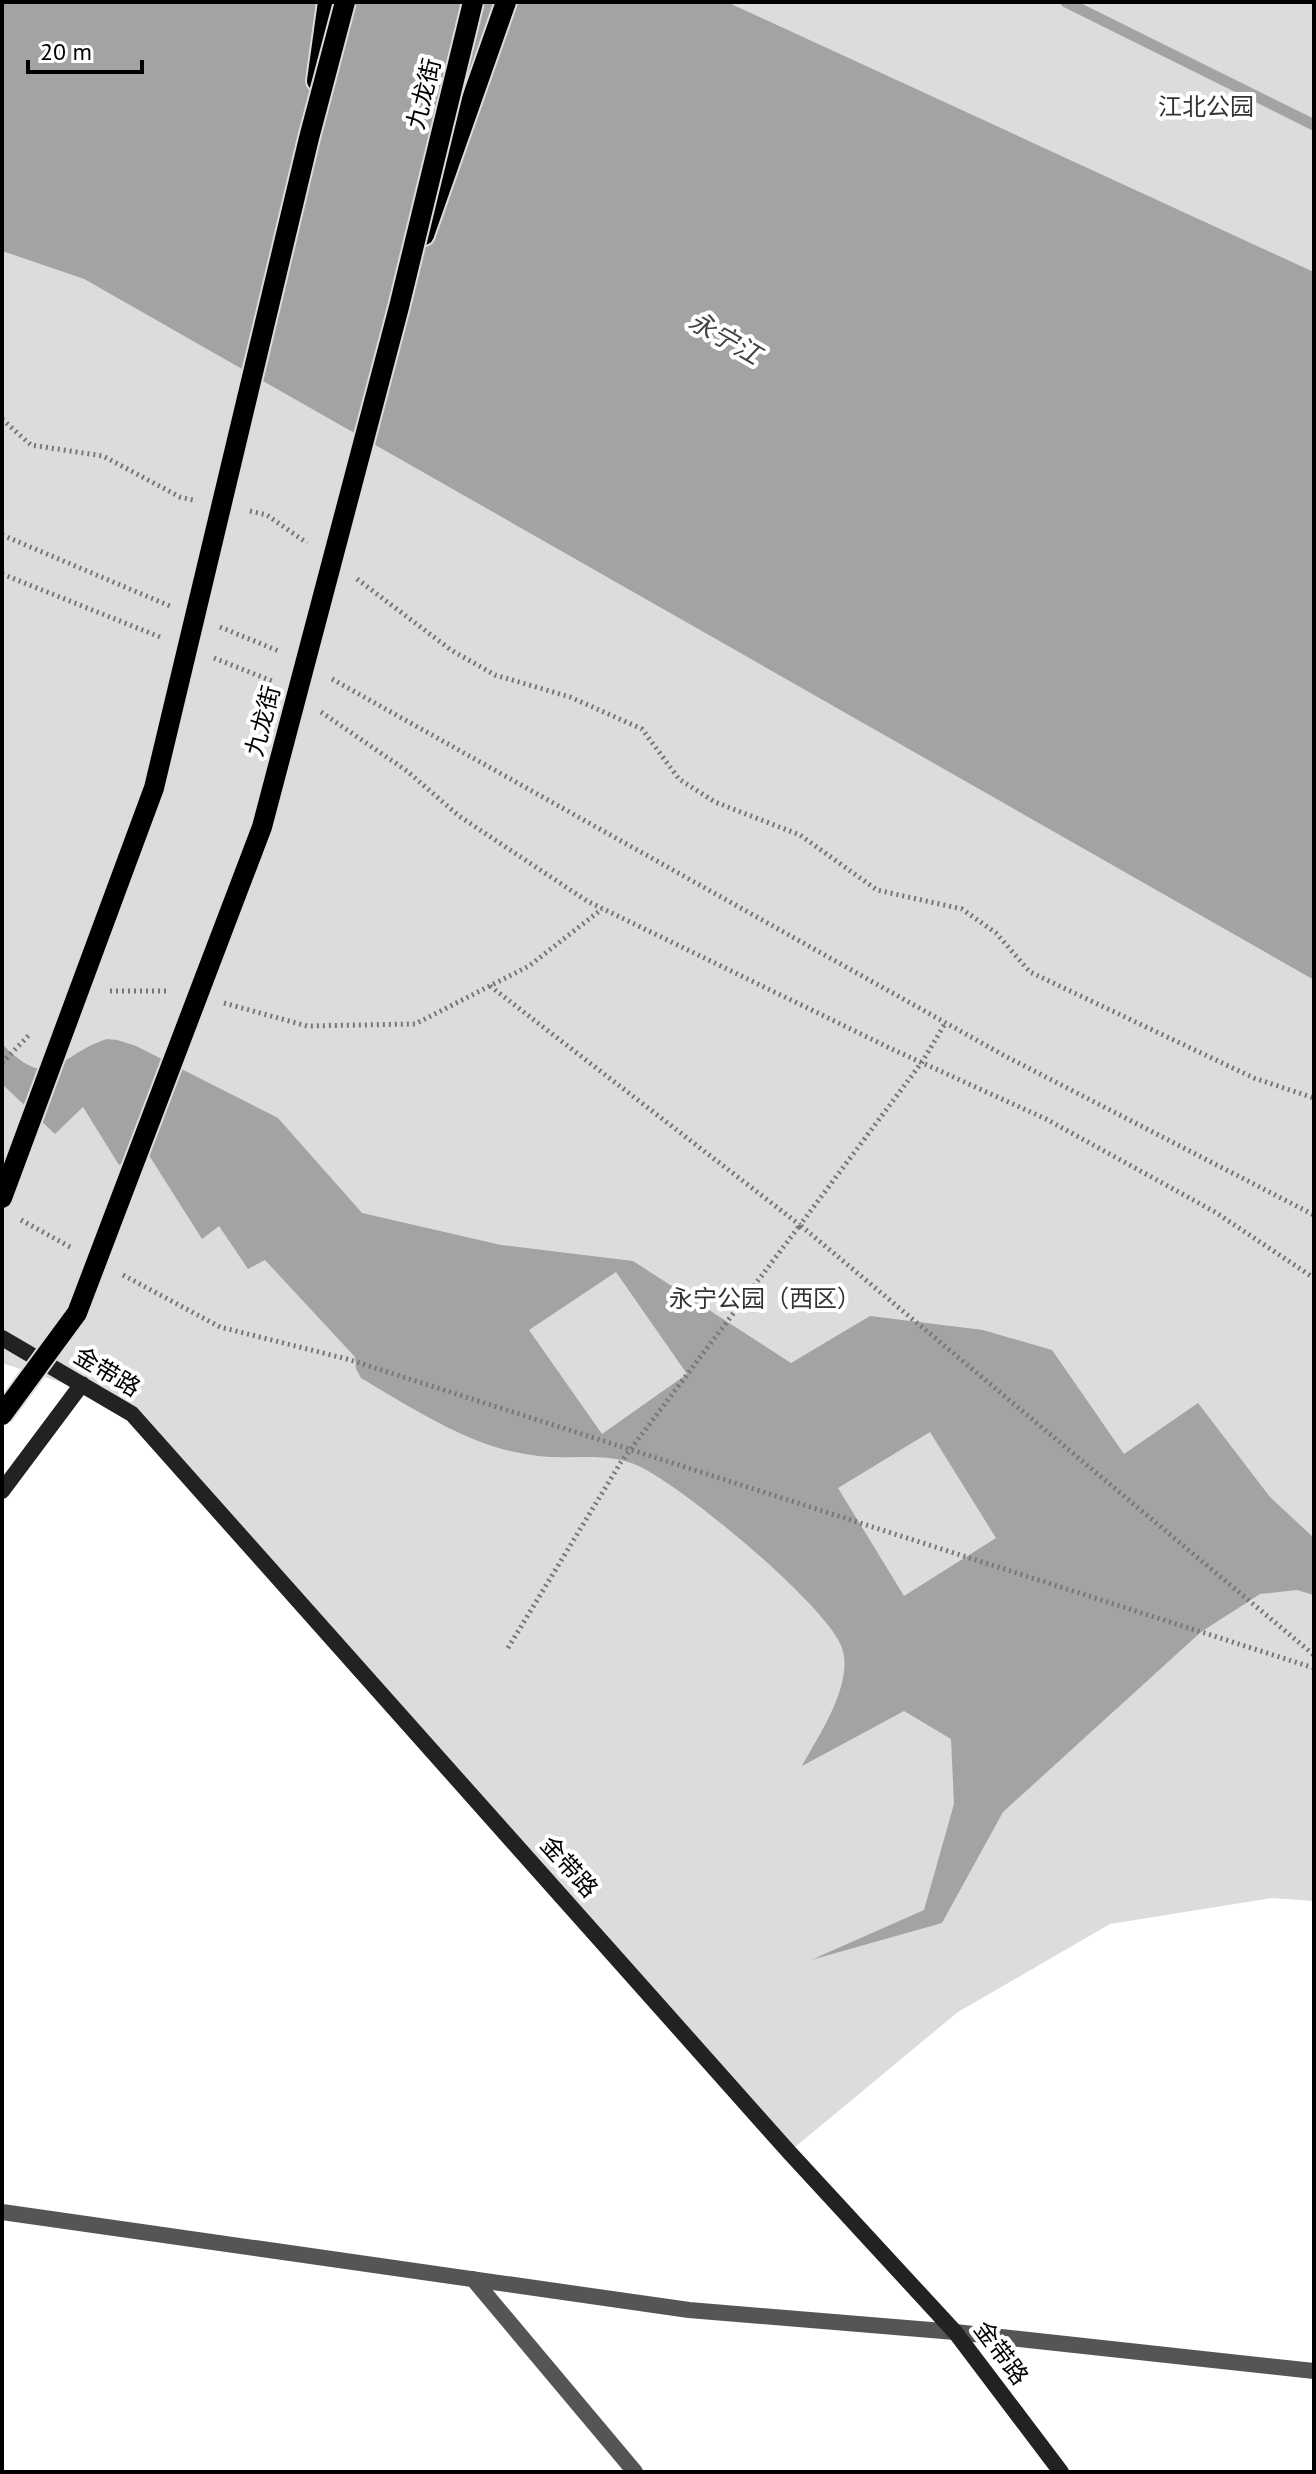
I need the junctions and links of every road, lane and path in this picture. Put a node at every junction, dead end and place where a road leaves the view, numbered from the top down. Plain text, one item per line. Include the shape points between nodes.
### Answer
1 (328, 2) edge
2 (345, 2) edge
3 (473, 2) edge
4 (506, 2) edge
5 (309, 138) junction
6 (399, 307) junction
7 (2, 419) edge
8 (194, 500) dead end
9 (238, 509) dead end
10 (2, 535) edge
11 (314, 548) dead end
12 (2, 574) edge
13 (350, 574) dead end
14 (176, 608) dead end
15 (219, 626) dead end
16 (164, 638) dead end
17 (207, 655) dead end
18 (291, 657) dead end
19 (318, 672) dead end
20 (280, 684) dead end
21 (318, 710) dead end
22 (602, 909) junction
23 (490, 986) junction
24 (97, 991) dead end
25 (169, 991) dead end
26 (211, 999) dead end
27 (946, 1022) junction
28 (34, 1030) dead end
29 (922, 1062) junction
30 (2, 1063) edge
31 (1314, 1098) edge
32 (2, 1198) edge
33 (1314, 1215) edge
34 (16, 1218) dead end
35 (800, 1225) junction
36 (84, 1254) dead end
37 (111, 1269) dead end
38 (1314, 1278) edge
39 (2, 1338) edge
40 (82, 1384) junction
41 (2, 1415) edge
42 (631, 1448) junction
43 (2, 1491) edge
44 (508, 1648) dead end
45 (1314, 1655) edge
46 (1314, 1668) edge
47 (2, 2212) edge
48 (473, 2279) junction
49 (955, 2332) junction
50 (1314, 2371) edge
51 (635, 2472) edge
52 (1061, 2472) edge

1 - 5 main road, bridge
2 - 5 main road, bridge
3 - 6 main road, 九龙街, bridge
4 - 6 main road, bridge
5 - 32 main road, bridge via 154,788
6 - 41 main road, 九龙街, bridge via 262,827 77,1313
7 - 8 path via 31,445 103,456
9 - 11 path via 267,515
10 - 14 path
12 - 16 path
13 - 31 path via 451,650 495,675 570,697 642,729 679,779 715,802 800,835 877,890 962,909 996,933 1030,972 1242,1073
15 - 18 path
17 - 20 path
19 - 27 path
21 - 22 path via 407,771 459,816
22 - 23 path via 529,966
22 - 29 path
23 - 26 path via 415,1024 307,1026
23 - 35 path
24 - 25 path
27 - 29 path
27 - 33 path
28 - 30 path
29 - 35 path
29 - 38 path via 1059,1126 1215,1212
34 - 36 path
35 - 42 path
35 - 45 path
37 - 42 path via 220,1327 347,1359
39 - 40 main road, 金带路
40 - 43 main road
40 - 49 main road, 金带路 via 132,1414
42 - 44 path
42 - 46 path
47 - 48 street
48 - 49 street via 689,2310
48 - 51 street
49 - 50 street
49 - 52 main road, 金带路

